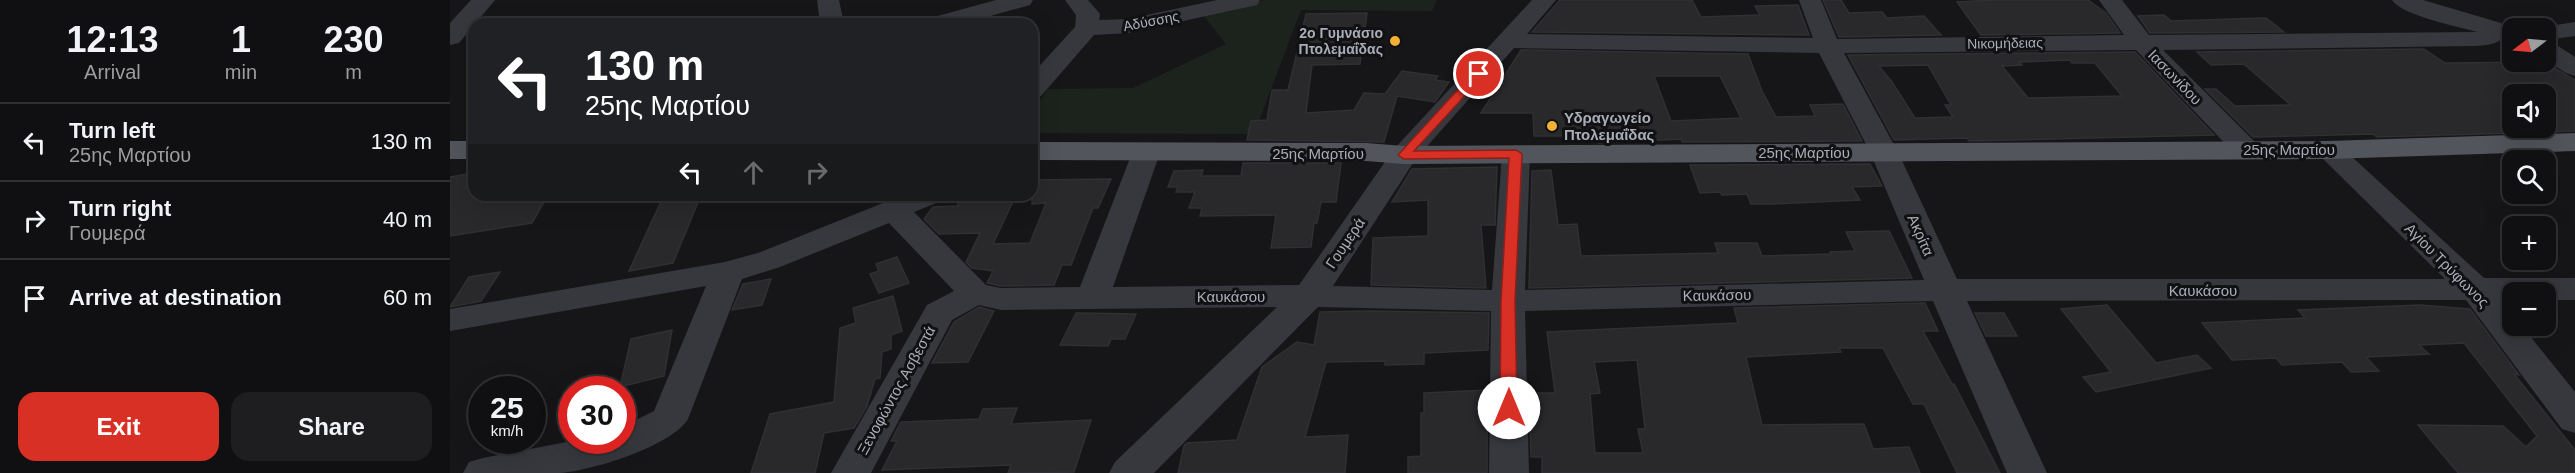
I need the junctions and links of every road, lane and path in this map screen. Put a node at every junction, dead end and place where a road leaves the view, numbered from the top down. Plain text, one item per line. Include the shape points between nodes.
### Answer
1 (484, 0) edge
2 (828, 0) edge
3 (1022, 0) edge
4 (1076, 0) edge
5 (1249, 0) edge
6 (1545, 0) edge
7 (1810, 0) edge
8 (2110, 0) edge
9 (2403, 0) edge
10 (831, 18) edge
11 (957, 18) edge
12 (1087, 27) junction
13 (2502, 29) edge
14 (2575, 29) edge
15 (2502, 30) edge
16 (2556, 32) edge
17 (450, 38) edge
18 (1509, 41) junction
19 (2141, 41) junction
20 (1828, 46) junction
21 (2556, 56) edge
22 (2575, 68) edge
23 (1038, 83) edge
24 (2575, 142) edge
25 (2246, 149) junction
26 (450, 150) edge
27 (468, 150) edge
28 (2328, 150) junction
29 (1038, 152) edge
30 (1884, 152) junction
31 (1146, 153) junction
32 (1516, 154) junction
33 (1404, 155) junction
34 (916, 201) edge
35 (894, 210) junction
36 (728, 272) junction
37 (2575, 289) edge
38 (1945, 290) junction
39 (2476, 290) junction
40 (975, 293) junction
41 (1309, 296) junction
42 (1093, 297) junction
43 (1508, 301) junction
44 (450, 321) edge
45 (2575, 419) edge
46 (483, 473) edge
47 (851, 473) edge
48 (1130, 473) edge
49 (1509, 473) edge
50 (2027, 473) edge

1 - 17 street
2 - 10 street
3 - 11 street
4 - 12 street via 1088,14
5 - 12 street, Αδύσσης via 1128,26
6 - 18 street, Γουμερά
7 - 20 street, Ακρίτα
8 - 19 street, Ιασωνίδου
9 - 13 street
12 - 23 street
14 - 16 street
15 - 19 street, Νικομήδειας via 2481,39
18 - 20 street, Νικομήδειας
18 - 33 street, Γουμερά
19 - 20 street, Νικομήδειας
19 - 25 street, Ιασωνίδου
20 - 30 street, Ακρίτα
21 - 22 street
24 - 28 main road, 25ης Μαρτίου
25 - 28 main road, 25ης Μαρτίου
25 - 30 main road, 25ης Μαρτίου
26 - 27 main road
28 - 39 street, Αγίου Τρύφωνος
29 - 31 main road, 25ης Μαρτίου
30 - 32 main road, 25ης Μαρτίου
30 - 38 street, Ακρίτα
31 - 33 main road, 25ης Μαρτίου
31 - 42 street
32 - 33 main road, 25ης Μαρτίου
32 - 43 street
33 - 41 street, Γουμερά
34 - 35 street
35 - 36 street via 769,260
35 - 40 street
36 - 44 street
36 - 46 street via 669,419 660,427 607,447
37 - 39 street, Καυκάσου
38 - 39 street, Καυκάσου
38 - 43 street, Καυκάσου
38 - 50 street, Ακρίτα
39 - 45 street, Αγίου Τρύφωνος
40 - 42 street, Καυκάσου via 1001,299
40 - 47 street, Ξενοφώντος Ασβεστά via 939,313
41 - 42 street, Καυκάσου
41 - 43 street, Καυκάσου
41 - 48 street, Γουμερά
43 - 49 street

